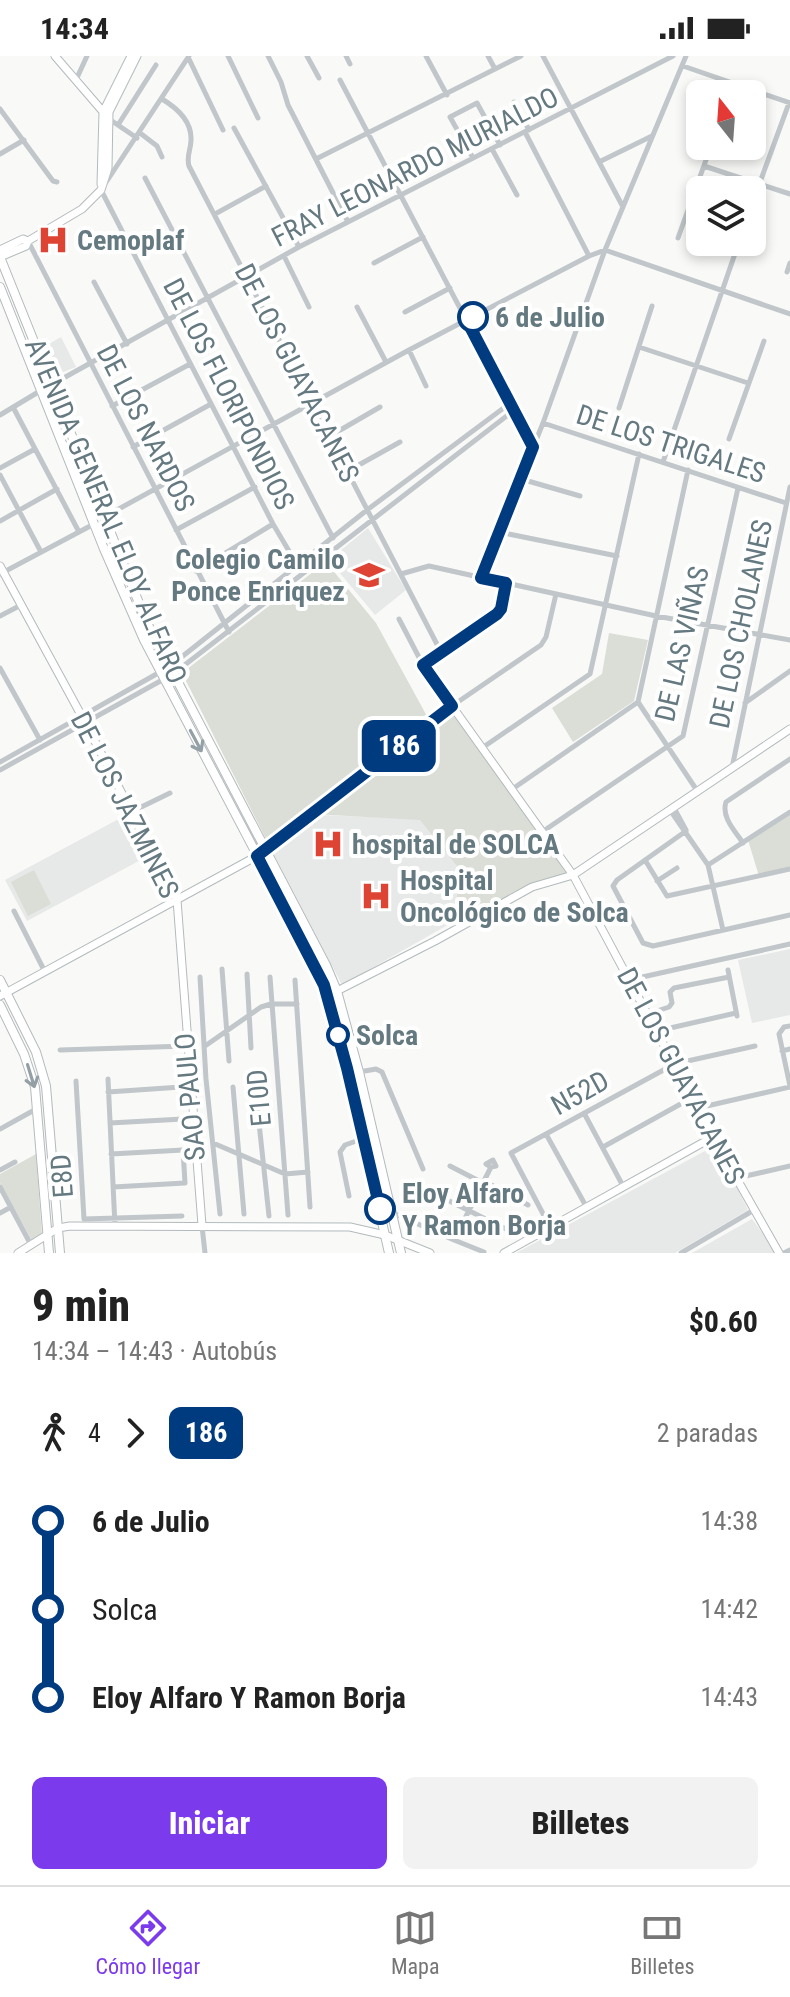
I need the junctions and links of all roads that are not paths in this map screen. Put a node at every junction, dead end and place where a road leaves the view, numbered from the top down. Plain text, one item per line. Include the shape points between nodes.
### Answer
1 (55, 56) edge
2 (87, 56) edge
3 (134, 56) edge
4 (228, 56) edge
5 (268, 56) edge
6 (307, 56) edge
7 (346, 56) edge
8 (426, 56) edge
9 (488, 56) edge
10 (521, 56) edge
11 (543, 56) edge
12 (673, 56) edge
13 (686, 56) edge
14 (189, 57) edge
15 (63, 60) edge
16 (350, 64) dead end
17 (156, 65) dead end
18 (683, 66) junction
19 (495, 70) junction
20 (319, 78) dead end
21 (76, 80) junction
22 (340, 80) dead end
23 (447, 95) junction
24 (162, 99) junction
25 (514, 102) dead end
26 (790, 103) edge
27 (571, 108) junction
28 (0, 109) edge
29 (106, 116) junction
30 (258, 118) dead end
31 (118, 125) junction
32 (234, 128) dead end
33 (223, 130) dead end
34 (527, 131) junction
35 (368, 133) junction
36 (138, 135) junction
37 (653, 135) junction
38 (24, 140) junction
39 (500, 145) junction
40 (492, 149) junction
41 (0, 154) edge
42 (162, 157) dead end
43 (473, 158) junction
44 (316, 159) junction
45 (706, 160) edge
46 (599, 162) junction
47 (704, 166) junction
48 (735, 176) edge
49 (762, 176) edge
50 (145, 178) dead end
51 (57, 182) dead end
52 (266, 186) junction
53 (766, 186) edge
54 (101, 190) junction
55 (790, 194) edge
56 (401, 195) junction
57 (517, 195) dead end
58 (623, 208) junction
59 (215, 214) junction
60 (348, 222) junction
61 (423, 237) junction
62 (678, 238) dead end
63 (28, 241) junction
64 (299, 247) junction
65 (0, 250) edge
66 (605, 250) junction
67 (284, 256) junction
68 (589, 256) junction
69 (734, 256) edge
70 (0, 257) edge
71 (374, 263) dead end
72 (790, 263) edge
73 (787, 272) dead end
74 (248, 277) junction
75 (94, 282) dead end
76 (0, 287) edge
77 (450, 288) junction
78 (722, 291) junction
79 (207, 299) junction
80 (652, 306) dead end
81 (309, 307) dead end
82 (357, 307) dead end
83 (405, 312) dead end
84 (790, 314) edge
85 (168, 321) junction
86 (467, 321) junction
87 (764, 341) dead end
88 (127, 344) junction
89 (639, 347) junction
90 (409, 350) junction
91 (386, 362) junction
92 (91, 364) junction
93 (190, 364) junction
94 (694, 365) junction
95 (748, 383) junction
96 (50, 386) junction
97 (426, 386) dead end
98 (41, 391) junction
99 (211, 404) junction
100 (313, 404) junction
101 (509, 404) junction
102 (112, 406) junction
103 (13, 407) junction
104 (380, 407) dead end
105 (619, 408) dead end
106 (513, 411) junction
107 (0, 415) edge
108 (543, 423) junction
109 (273, 426) junction
110 (330, 436) junction
111 (729, 439) dead end
112 (400, 442) dead end
113 (133, 447) junction
114 (233, 447) junction
115 (533, 447) junction
116 (35, 449) junction
117 (639, 454) junction
118 (441, 455) junction
119 (447, 462) junction
120 (663, 462) junction
121 (0, 468) edge
122 (688, 470) junction
123 (348, 471) junction
124 (0, 475) edge
125 (521, 479) junction
126 (255, 487) junction
127 (397, 488) junction
128 (738, 488) junction
129 (57, 489) junction
130 (155, 489) junction
131 (790, 491) edge
132 (402, 495) junction
133 (580, 496) dead end
134 (786, 503) junction
135 (20, 510) junction
136 (367, 510) junction
137 (103, 517) junction
138 (371, 519) junction
139 (0, 521) edge
140 (94, 524) junction
141 (273, 524) junction
142 (176, 530) junction
143 (79, 532) junction
144 (499, 532) junction
145 (333, 538) junction
146 (41, 552) junction
147 (617, 556) junction
148 (298, 565) junction
149 (1, 571) edge
150 (196, 571) junction
151 (302, 573) junction
152 (401, 574) junction
153 (481, 578) junction
154 (506, 583) junction
155 (556, 594) junction
156 (606, 603) junction
157 (21, 605) junction
158 (0, 616) edge
159 (656, 616) junction
160 (399, 619) dead end
161 (224, 623) junction
162 (708, 626) junction
163 (229, 632) junction
164 (759, 635) junction
165 (790, 640) edge
166 (441, 652) junction
167 (423, 665) junction
168 (0, 668) edge
169 (171, 670) junction
170 (790, 671) edge
171 (161, 676) junction
172 (638, 702) junction
173 (745, 703) junction
174 (452, 706) junction
175 (84, 721) junction
176 (790, 729) edge
177 (40, 740) junction
178 (482, 748) junction
179 (669, 748) junction
180 (790, 759) edge
181 (0, 762) edge
182 (732, 768) junction
183 (0, 770) edge
184 (511, 790) junction
185 (698, 792) junction
186 (170, 793) dead end
187 (672, 809) junction
188 (131, 812) junction
189 (790, 812) edge
190 (686, 831) junction
191 (542, 832) junction
192 (743, 843) junction
193 (266, 850) junction
194 (257, 856) junction
195 (645, 860) junction
196 (708, 865) junction
197 (677, 868) dead end
198 (790, 869) edge
199 (573, 875) junction
200 (657, 881) junction
201 (714, 886) junction
202 (177, 900) junction
203 (14, 911) dead end
204 (790, 915) edge
205 (723, 930) junction
206 (790, 944) edge
207 (222, 969) dead end
208 (44, 970) junction
209 (247, 974) dead end
210 (200, 977) dead end
211 (270, 977) dead end
212 (0, 980) edge
213 (295, 980) dead end
214 (629, 980) junction
215 (337, 991) junction
216 (3, 994) edge
217 (271, 1004) junction
218 (297, 1004) junction
219 (0, 1005) edge
220 (249, 1013) junction
221 (648, 1014) junction
222 (790, 1026) edge
223 (227, 1028) junction
224 (657, 1031) junction
225 (187, 1046) junction
226 (204, 1046) junction
227 (755, 1046) dead end
228 (251, 1048) dead end
229 (790, 1049) edge
230 (60, 1050) dead end
231 (782, 1051) junction
232 (229, 1061) dead end
233 (671, 1066) junction
234 (788, 1070) edge
235 (359, 1072) junction
236 (190, 1078) junction
237 (108, 1079) dead end
238 (206, 1079) junction
239 (76, 1081) dead end
240 (181, 1087) dead end
241 (233, 1087) dead end
242 (790, 1087) edge
243 (108, 1092) junction
244 (256, 1095) dead end
245 (686, 1101) dead end
246 (39, 1107) junction
247 (698, 1108) junction
248 (584, 1113) junction
249 (183, 1119) dead end
250 (110, 1123) junction
251 (0, 1129) edge
252 (546, 1134) junction
253 (713, 1137) junction
254 (363, 1139) junction
255 (213, 1143) junction
256 (603, 1147) junction
257 (237, 1153) junction
258 (111, 1154) junction
259 (15, 1162) dead end
260 (263, 1165) junction
261 (450, 1166) dead end
262 (790, 1166) edge
263 (491, 1167) dead end
264 (423, 1169) dead end
265 (0, 1170) edge
266 (308, 1172) junction
267 (285, 1174) junction
268 (736, 1179) junction
269 (484, 1182) junction
270 (415, 1184) dead end
271 (0, 1187) edge
272 (113, 1187) junction
273 (623, 1187) junction
274 (349, 1196) dead end
275 (528, 1205) dead end
276 (11, 1207) junction
277 (310, 1207) dead end
278 (587, 1208) junction
279 (469, 1210) junction
280 (754, 1210) junction
281 (392, 1212) junction
282 (0, 1213) edge
283 (220, 1214) dead end
284 (244, 1214) dead end
285 (288, 1215) dead end
286 (182, 1216) dead end
287 (269, 1216) dead end
288 (115, 1221) junction
289 (202, 1225) junction
290 (550, 1227) junction
291 (58, 1228) junction
292 (514, 1233) dead end
293 (48, 1235) junction
294 (385, 1235) junction
295 (397, 1240) junction
296 (454, 1240) junction
297 (31, 1245) junction
298 (790, 1250) edge
299 (484, 1252) edge
300 (18, 1253) edge
301 (49, 1253) edge
302 (60, 1253) edge
303 (205, 1253) edge
304 (389, 1253) edge
305 (401, 1253) edge
306 (430, 1253) edge
307 (504, 1253) edge
308 (681, 1253) edge
309 (782, 1253) edge

1 - 15 street
2 - 21 street
3 - 29 street via 132,70
4 - 30 street
5 - 44 street
6 - 20 street
7 - 16 street
8 - 23 street
9 - 19 street
10 - 19 street
11 - 27 street
12 - 27 street, FRAY LEONARDO MURIALDO
13 - 18 street
14 - 24 street
14 - 33 street
15 - 21 street
17 - 31 street
18 - 26 street
18 - 37 street
19 - 23 street
21 - 29 street
22 - 35 street
23 - 35 street
24 - 36 street
24 - 59 street, DE LOS GUAYACANES via 181,112 191,138 187,160
25 - 34 street
26 - 49 street
27 - 34 street, FRAY LEONARDO MURIALDO
27 - 46 street
28 - 38 street
29 - 31 street
29 - 54 street via 108,168
31 - 36 street
32 - 52 street
34 - 39 street, FRAY LEONARDO MURIALDO
34 - 68 street
35 - 44 street
35 - 56 street
36 - 42 street via 157,146
36 - 54 street
37 - 46 street
37 - 58 street
38 - 41 street
38 - 51 street
39 - 40 street, FRAY LEONARDO MURIALDO
39 - 43 street via 477,103 450,117
40 - 43 street, FRAY LEONARDO MURIALDO
40 - 57 street
43 - 56 street, FRAY LEONARDO MURIALDO
44 - 60 street
45 - 47 street
46 - 58 street
47 - 48 street
47 - 62 street
50 - 79 street
52 - 59 street
52 - 64 street
53 - 55 street
54 - 63 street via 82,209
54 - 85 street, DE LOS FLORIPONDIOS
56 - 60 street, FRAY LEONARDO MURIALDO
56 - 61 street
58 - 66 street
59 - 74 street, DE LOS GUAYACANES
60 - 64 street, FRAY LEONARDO MURIALDO
61 - 71 street
61 - 77 street
63 - 65 street
63 - 70 street
63 - 92 street, DE LOS NARDOS
64 - 67 street, FRAY LEONARDO MURIALDO
66 - 68 street
66 - 78 street
66 - 108 street
67 - 74 street, FRAY LEONARDO MURIALDO
67 - 81 street
68 - 86 street
69 - 78 street
70 - 96 main road, AVENIDA GENERAL ELOY ALFARO
72 - 73 street
74 - 79 street, FRAY LEONARDO MURIALDO
74 - 100 street, DE LOS GUAYACANES
75 - 88 street
76 - 98 main road, AVENIDA GENERAL ELOY ALFARO
77 - 83 street
77 - 86 street
78 - 84 street
78 - 94 street
79 - 85 street, FRAY LEONARDO MURIALDO
79 - 109 street
80 - 89 street
82 - 91 street
85 - 88 street, FRAY LEONARDO MURIALDO
85 - 93 street, DE LOS FLORIPONDIOS
86 - 90 street
86 - 101 street
87 - 95 street
88 - 92 street, FRAY LEONARDO MURIALDO
89 - 94 street
89 - 105 street
90 - 91 street
90 - 97 street
91 - 100 street
92 - 96 street, FRAY LEONARDO MURIALDO
92 - 102 street, DE LOS NARDOS
93 - 99 street, DE LOS FLORIPONDIOS
93 - 102 street
94 - 95 street
94 - 120 street
95 - 111 street
96 - 137 main road, AVENIDA GENERAL ELOY ALFARO
98 - 103 street
98 - 140 main road, AVENIDA GENERAL ELOY ALFARO
99 - 113 street
99 - 114 street, DE LOS FLORIPONDIOS
100 - 109 street
100 - 110 street, DE LOS GUAYACANES
101 - 106 street
101 - 118 street
102 - 113 street, DE LOS NARDOS
103 - 107 street
103 - 116 street
104 - 110 street
106 - 115 street
106 - 119 street
108 - 115 street
108 - 117 street, DE LOS TRIGALES
109 - 114 street
109 - 145 street
110 - 123 street, DE LOS GUAYACANES
112 - 123 street
113 - 130 street, DE LOS NARDOS
114 - 126 street, DE LOS FLORIPONDIOS
114 - 130 street
115 - 125 street
116 - 121 street
116 - 129 street
117 - 120 street, DE LOS TRIGALES
117 - 147 street
118 - 119 street
118 - 127 street
119 - 132 street
120 - 122 street, DE LOS TRIGALES
122 - 128 street, DE LOS TRIGALES
122 - 159 street
123 - 136 street, DE LOS GUAYACANES
124 - 135 street
125 - 133 street
125 - 144 street
126 - 141 street, DE LOS FLORIPONDIOS
126 - 142 street
127 - 132 street
127 - 136 street
128 - 134 street, DE LOS TRIGALES
128 - 162 street, DE LAS VIÑAS
129 - 135 street
129 - 143 street
130 - 137 street
130 - 142 street, DE LOS NARDOS
131 - 134 street, DE LOS CHOLANES
132 - 138 street
134 - 164 street, DE LOS CHOLANES
135 - 139 street
135 - 146 street
136 - 138 street, DE LOS GUAYACANES
136 - 145 street
137 - 169 main road, AVENIDA GENERAL ELOY ALFARO
138 - 151 street
138 - 152 street, DE LOS GUAYACANES
140 - 143 street
140 - 171 main road, AVENIDA GENERAL ELOY ALFARO
141 - 148 street, DE LOS FLORIPONDIOS
141 - 150 street
142 - 150 street, DE LOS NARDOS
143 - 146 street
144 - 147 street
144 - 153 street
145 - 148 street
146 - 149 street
147 - 156 street
148 - 151 street, DE LOS FLORIPONDIOS
148 - 161 street
149 - 157 street, DE LOS JAZMINES
150 - 161 street, DE LOS NARDOS
151 - 163 street
152 - 153 street via 429,566
152 - 166 street, DE LOS GUAYACANES
153 - 154 street
154 - 155 street
154 - 166 street via 497,614
155 - 156 street
155 - 174 street via 541,645
156 - 159 street
156 - 178 street via 590,674
157 - 158 street
157 - 175 street, DE LOS JAZMINES
159 - 162 street
159 - 172 street
160 - 167 street, DE LOS GUAYACANES
161 - 163 street, DE LOS NARDOS
161 - 169 street
162 - 164 street
162 - 179 street, DE LAS VIÑAS via 683,736
163 - 169 street
164 - 165 street
164 - 173 street, DE LOS CHOLANES
166 - 167 street
167 - 174 street, DE LOS GUAYACANES
168 - 177 street
169 - 171 street
169 - 193 main road, AVENIDA GENERAL ELOY ALFARO
170 - 173 street
171 - 175 street
171 -> 194 main road, AVENIDA GENERAL ELOY ALFARO
172 - 179 street
172 - 184 street
173 - 182 street, DE LOS CHOLANES
174 - 178 street, DE LOS GUAYACANES
174 - 193 street
175 - 177 street
175 - 183 street
175 - 188 street, DE LOS JAZMINES
176 - 182 street
177 - 181 street
178 - 184 street, DE LOS GUAYACANES
179 - 185 street
179 - 191 street, DE LAS VIÑAS
180 - 192 street via 726,802 726,816
182 - 185 street
184 - 191 street, DE LOS GUAYACANES
185 - 187 street
186 - 188 street
187 - 190 street
187 - 199 street
188 - 202 street, DE LOS JAZMINES
189 - 192 street
190 - 195 street
190 - 196 street
191 - 199 street, DE LOS GUAYACANES
192 - 196 street
193 - 194 street
193 - 215 main road, AVENIDA GENERAL ELOY ALFARO
194 - 202 street
194 - 254 main road, AVENIDA GENERAL ELOY ALFARO via 324,985
195 - 200 street
195 - 205 street via 613,886 643,943 653,946
196 - 201 street
197 - 200 street
198 - 201 street
199 - 214 street, DE LOS GUAYACANES
199 - 215 street via 532,887
200 - 201 street via 667,896
201 - 205 street
202 - 208 street
202 - 225 street, DE LOS JAZMINES
203 - 208 street
204 - 205 street
206 - 214 street
207 - 223 street
208 - 216 street
209 - 220 street
210 - 226 street, SAO PAULO
211 - 217 street, E10D
212 - 216 main road
213 - 218 street
214 - 221 street, DE LOS GUAYACANES
215 - 235 main road, AVENIDA GENERAL ELOY ALFARO
216 - 291 main road via 36,1052 46,1086
217 - 218 street
217 - 220 street
217 - 267 street, E10D
218 - 266 street
219 -> 246 main road via 27,1063
220 - 223 street
220 - 228 street
221 - 224 street, DE LOS GUAYACANES
221 - 224 street via 669,1007 674,988 728,973 736,1014
222 - 231 street via 779,1031
223 - 226 street
223 - 232 street
224 - 233 street, DE LOS GUAYACANES
225 - 230 street
225 - 236 street, DE LOS JAZMINES
226 - 238 street, SAO PAULO
227 - 233 street, N52D
229 - 231 street
231 - 234 street
233 - 247 street, DE LOS GUAYACANES
233 - 248 street, N52D
234 - 242 street
235 - 264 street via 382,1072
235 - 281 main road, AVENIDA GENERAL ELOY ALFARO
236 - 238 street
236 - 289 street, DE LOS JAZMINES
237 - 243 street
238 - 255 street, SAO PAULO
239 - 288 street, E8D via 84,1219
240 - 243 street
241 - 257 street
242 - 247 street
243 - 250 street
244 - 260 street
245 - 256 street
246 - 251 street
246 - 293 main road
247 - 253 street, DE LOS GUAYACANES
248 - 252 street, N52D
248 - 256 street
249 - 250 street
250 - 258 street
252 - 278 street
252 - 290 street, N52D via 511,1153
253 - 268 street, DE LOS GUAYACANES
253 - 273 street
254 - 274 street via 340,1152
254 - 294 main road, AVENIDA GENERAL ELOY ALFARO
255 - 257 street
255 - 283 street, SAO PAULO
256 - 273 street
257 - 260 street
257 - 284 street
258 - 272 street
258 - 272 street via 183,1150 185,1183
259 - 265 street
260 - 267 street
260 - 287 street
261 - 269 street
262 - 268 street
263 - 269 street
266 - 267 street
266 - 277 street
267 - 285 street, E10D
268 - 280 street, DE LOS GUAYACANES
269 - 275 street
269 - 279 street
270 - 279 street
271 - 276 street
272 - 288 street
273 - 278 street
276 - 282 street
276 - 297 street
278 - 290 street
279 - 292 street
279 - 296 street
280 - 308 street
280 - 309 street, DE LOS GUAYACANES
281 - 295 main road, AVENIDA GENERAL ELOY ALFARO
281 - 296 street
286 - 288 street, E8D
288 - 289 street
288 - 291 street
289 - 294 street via 350,1227
289 - 303 street, DE LOS JAZMINES
290 - 307 street
291 - 293 street
291 - 302 main road
293 - 297 street
293 - 301 main road
294 - 295 street
294 - 304 main road, AVENIDA GENERAL ELOY ALFARO
295 - 305 main road, AVENIDA GENERAL ELOY ALFARO
295 - 306 street
296 - 299 street
297 - 300 street
298 - 309 street

